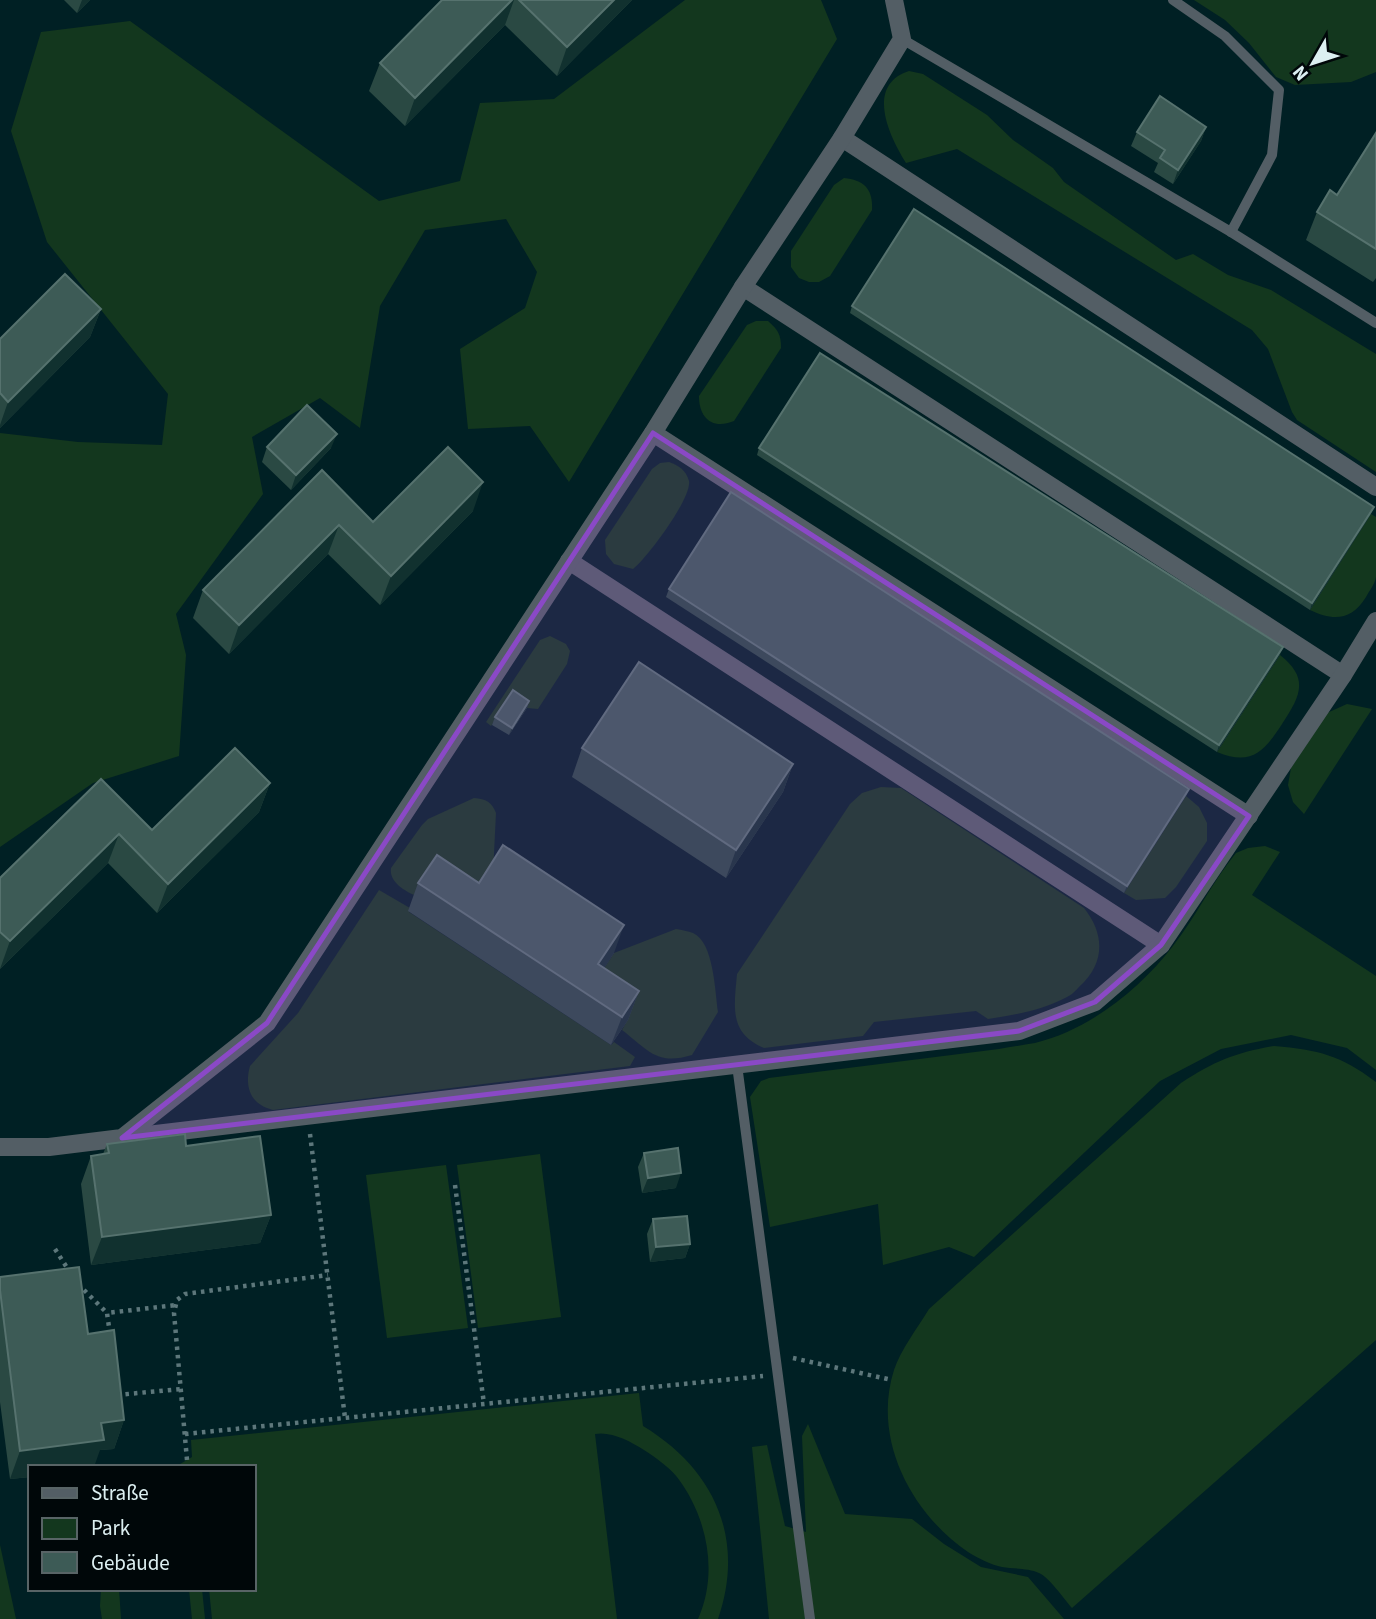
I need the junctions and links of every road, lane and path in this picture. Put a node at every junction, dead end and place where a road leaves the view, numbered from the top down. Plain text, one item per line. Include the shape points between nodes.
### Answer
1 (894, 0) edge
2 (1173, 0) edge
3 (902, 38) junction
4 (842, 138) junction
5 (1231, 232) junction
6 (743, 287) junction
7 (1376, 323) edge
8 (653, 433) junction
9 (1376, 487) edge
10 (569, 561) junction
11 (1376, 621) edge
12 (1343, 675) junction
13 (1249, 816) junction
14 (1161, 945) junction
15 (737, 1065) junction
16 (308, 1116) junction
17 (122, 1138) junction
18 (0, 1147) edge
19 (455, 1185) dead end
20 (55, 1249) dead end
21 (328, 1275) junction
22 (176, 1305) junction
23 (107, 1313) junction
24 (110, 1337) edge
25 (775, 1354) junction
26 (778, 1374) junction
27 (892, 1380) dead end
28 (116, 1385) edge
29 (181, 1389) junction
30 (484, 1404) junction
31 (345, 1418) junction
32 (186, 1434) junction
33 (187, 1460) dead end
34 (810, 1619) edge

1 - 3 street
2 - 5 lane via 1225,36 1279,90 1272,155
3 - 4 street
3 - 5 lane
4 - 6 street
4 - 9 street
5 - 7 lane
6 - 8 street
6 - 12 street
8 - 10 street
8 - 13 street
10 - 14 street
10 - 17 street via 267,1023
11 - 12 street
12 - 13 street
13 - 14 street
14 - 15 street via 1096,1002 1019,1031
15 - 16 street
15 - 25 lane
16 - 17 street
16 - 21 path
17 - 18 street via 49,1147
19 - 30 path
20 - 23 path via 76,1281
21 - 22 path via 185,1294
21 - 31 path
22 - 23 path
22 - 29 path
23 - 24 path
25 - 26 lane
25 - 27 path
26 - 30 path
26 - 34 lane
28 - 29 path via 117,1396
29 - 32 path
30 - 31 path
31 - 32 path
32 - 33 path

